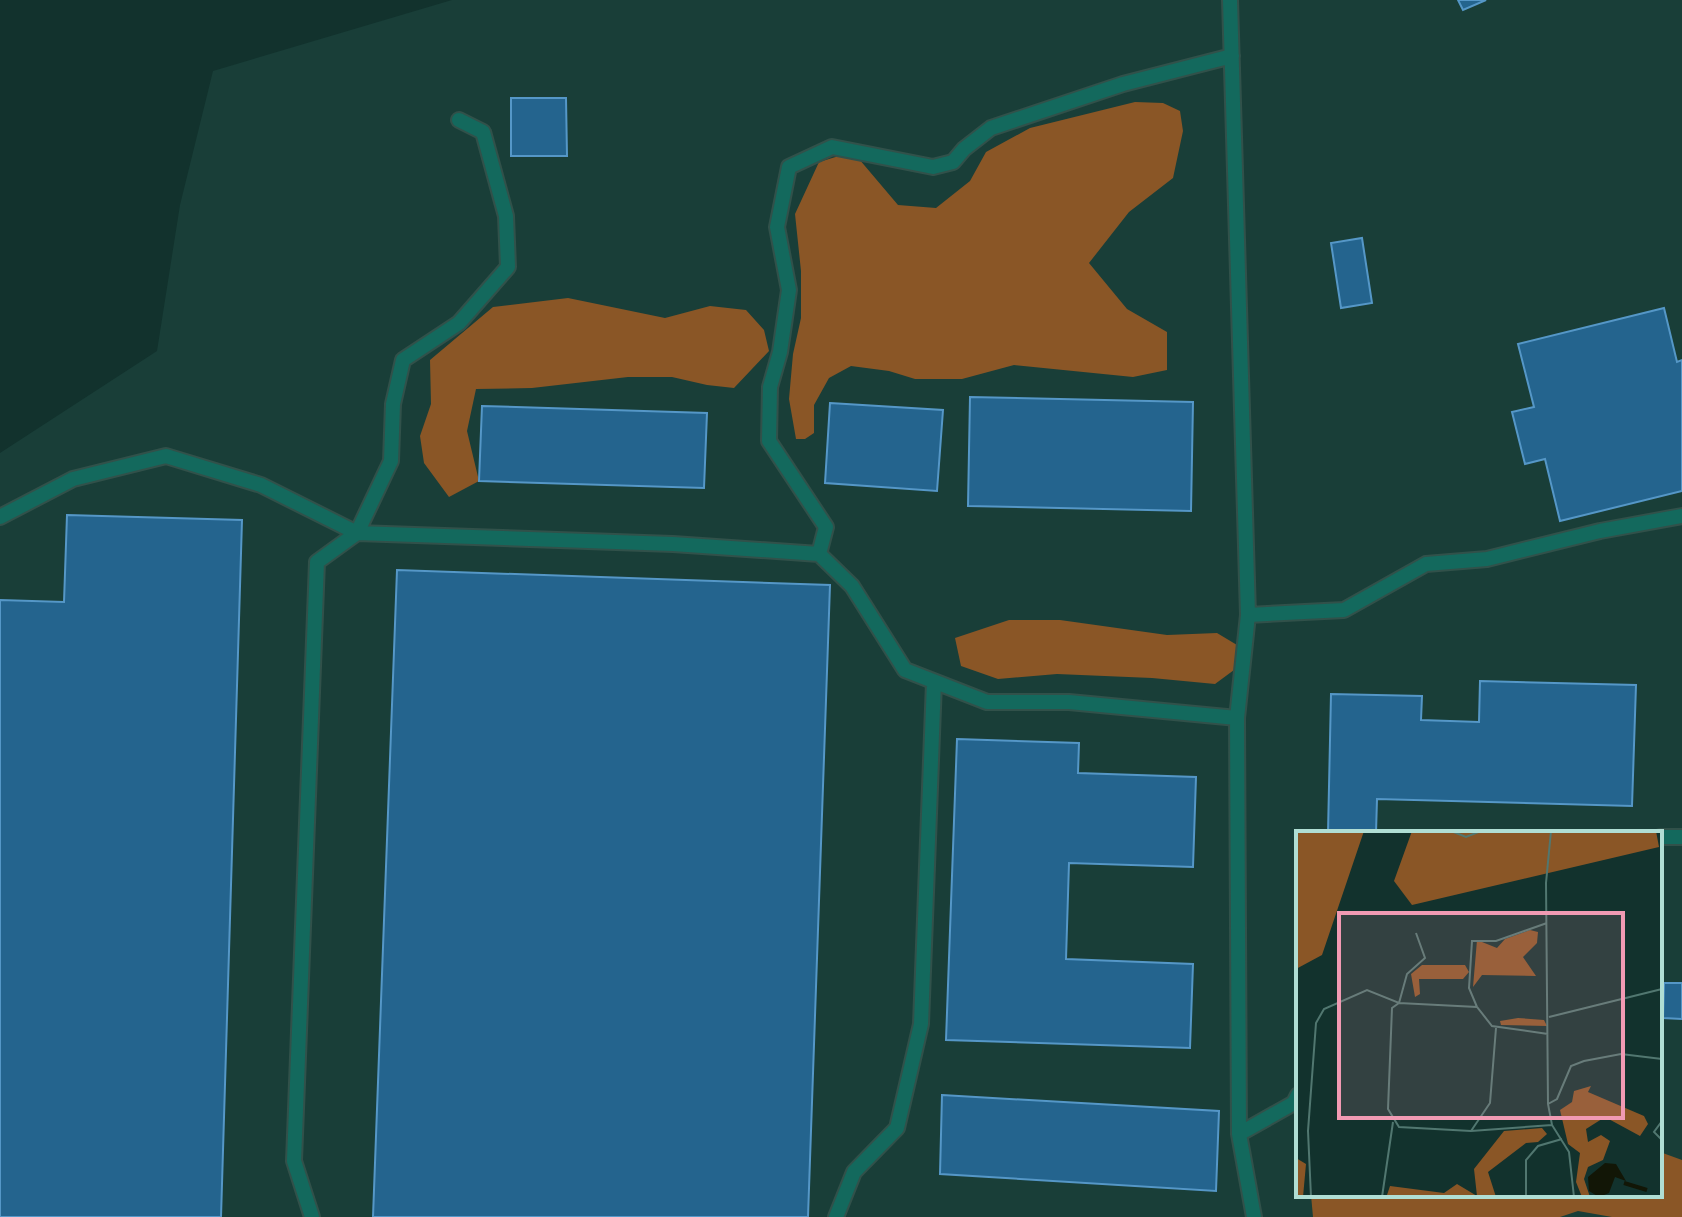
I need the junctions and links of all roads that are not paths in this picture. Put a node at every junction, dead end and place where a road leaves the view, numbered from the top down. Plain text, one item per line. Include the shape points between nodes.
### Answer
1 (1230, 0) edge
2 (1232, 56) junction
3 (459, 120) dead end
4 (1682, 516) edge
5 (0, 517) edge
6 (357, 533) junction
7 (819, 554) junction
8 (1248, 615) junction
9 (934, 682) junction
10 (1237, 718) junction
11 (1296, 1099) edge
12 (1239, 1134) junction
13 (312, 1217) edge
14 (836, 1217) edge
15 (1254, 1217) edge

1 - 2 lane
2 - 7 lane via 1123,84 991,128 953,162 933,167 832,147 789,167 777,227 789,290 770,387 769,441 826,527
2 - 8 lane
3 - 6 lane via 483,132 506,216 508,267 459,323 403,360 393,404 391,461
4 - 8 lane via 1487,559 1426,564 1344,610
5 - 6 lane via 73,479 166,456 261,485
6 - 7 lane
6 - 13 lane via 317,562 294,1161
7 - 9 lane via 852,586 905,670
8 - 10 lane
9 - 10 lane via 987,702 1069,702
9 - 14 lane via 921,1024 897,1128 854,1172
10 - 12 lane
11 - 12 lane
12 - 15 lane

